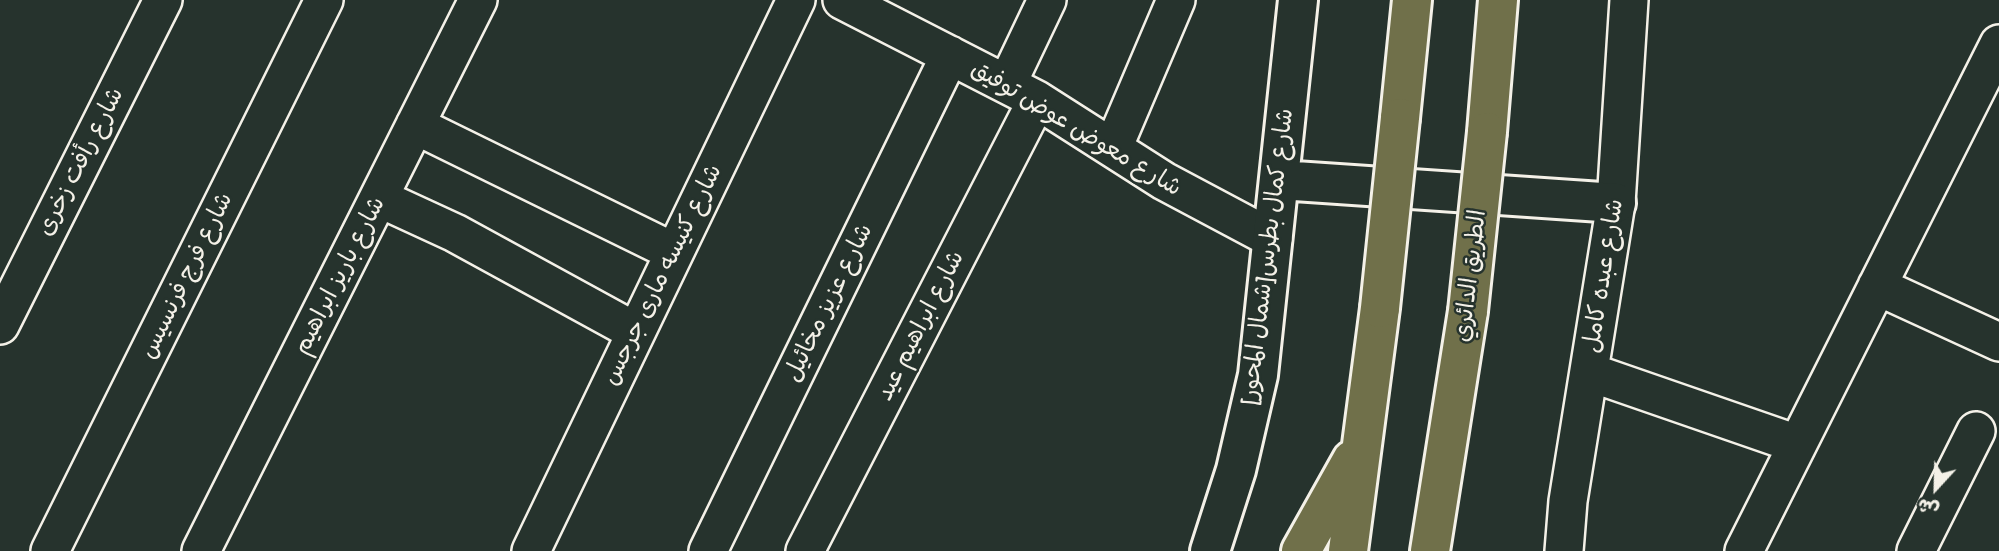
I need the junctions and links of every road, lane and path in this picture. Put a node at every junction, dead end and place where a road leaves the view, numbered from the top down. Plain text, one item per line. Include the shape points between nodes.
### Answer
1 (163, 0) edge
2 (324, 0) edge
3 (478, 0) edge
4 (796, 0) edge
5 (842, 0) edge
6 (1047, 0) edge
7 (1175, 0) edge
8 (1298, 0) edge
9 (1412, 0) edge
10 (1498, 0) edge
11 (1629, 0) edge
12 (894, 11) edge
13 (1999, 44) edge
14 (950, 55) junction
15 (1022, 92) junction
16 (415, 125) junction
17 (1113, 148) junction
18 (1280, 180) junction
19 (379, 198) junction
20 (1616, 203) junction
21 (1273, 239) junction
22 (674, 252) junction
23 (1877, 286) junction
24 (0, 325) edge
25 (636, 332) junction
26 (1999, 342) edge
27 (1589, 372) junction
28 (1976, 431) dead end
29 (1363, 440) junction
30 (1797, 444) junction
31 (50, 551) edge
32 (201, 551) edge
33 (531, 551) edge
34 (708, 551) edge
35 (805, 551) edge
36 (1210, 551) edge
37 (1301, 551) edge
38 (1348, 551) edge
39 (1430, 551) edge
40 (1564, 551) edge
41 (1744, 551) edge
42 (1916, 551) edge

1 - 24 street, شارع رأفت زخرى
2 - 31 street, شارع فرج فرنسيس
3 - 16 street, شارع باريز ابراهيم
4 - 22 street, شارع كنيسه مارى جرجس
5 - 12 street, شارع معوض عوض توفيق
6 - 15 street, شارع ابراهيم عيد
7 - 17 street
8 - 18 street, شارع كمال بطرس[شمال المحور]
9 - 29 highway, bridge
10 - 39 highway, الطريق الدائري, bridge via 1468,311
11 - 20 street, شارع عبده كامل
12 - 14 street, شارع معوض عوض توفيق
13 - 23 street
14 - 15 street, شارع معوض عوض توفيق
14 - 34 street, شارع عزيز مخائيل
15 - 17 street, شارع معوض عوض توفيق
15 - 35 street, شارع ابراهيم عيد
16 - 19 street, شارع باريز ابراهيم
16 - 22 street
17 - 21 street, شارع معوض عوض توفيق
18 - 20 street
18 - 21 street, شارع كمال بطرس[شمال المحور]
19 - 25 street via 455,233
19 - 32 street, شارع باريز ابراهيم
20 - 27 street, شارع عبده كامل
21 - 36 street, شارع كمال بطرس[شمال المحور] via 1258,375 1236,470
22 - 25 street, شارع كنيسه مارى جرجس
23 - 26 street
23 - 30 street
25 - 33 street, شارع كنيسه مارى جرجس
27 - 30 street
27 - 40 street, شارع عبده كامل
28 - 42 street
29 - 37 highway
29 - 38 highway
30 - 41 street

